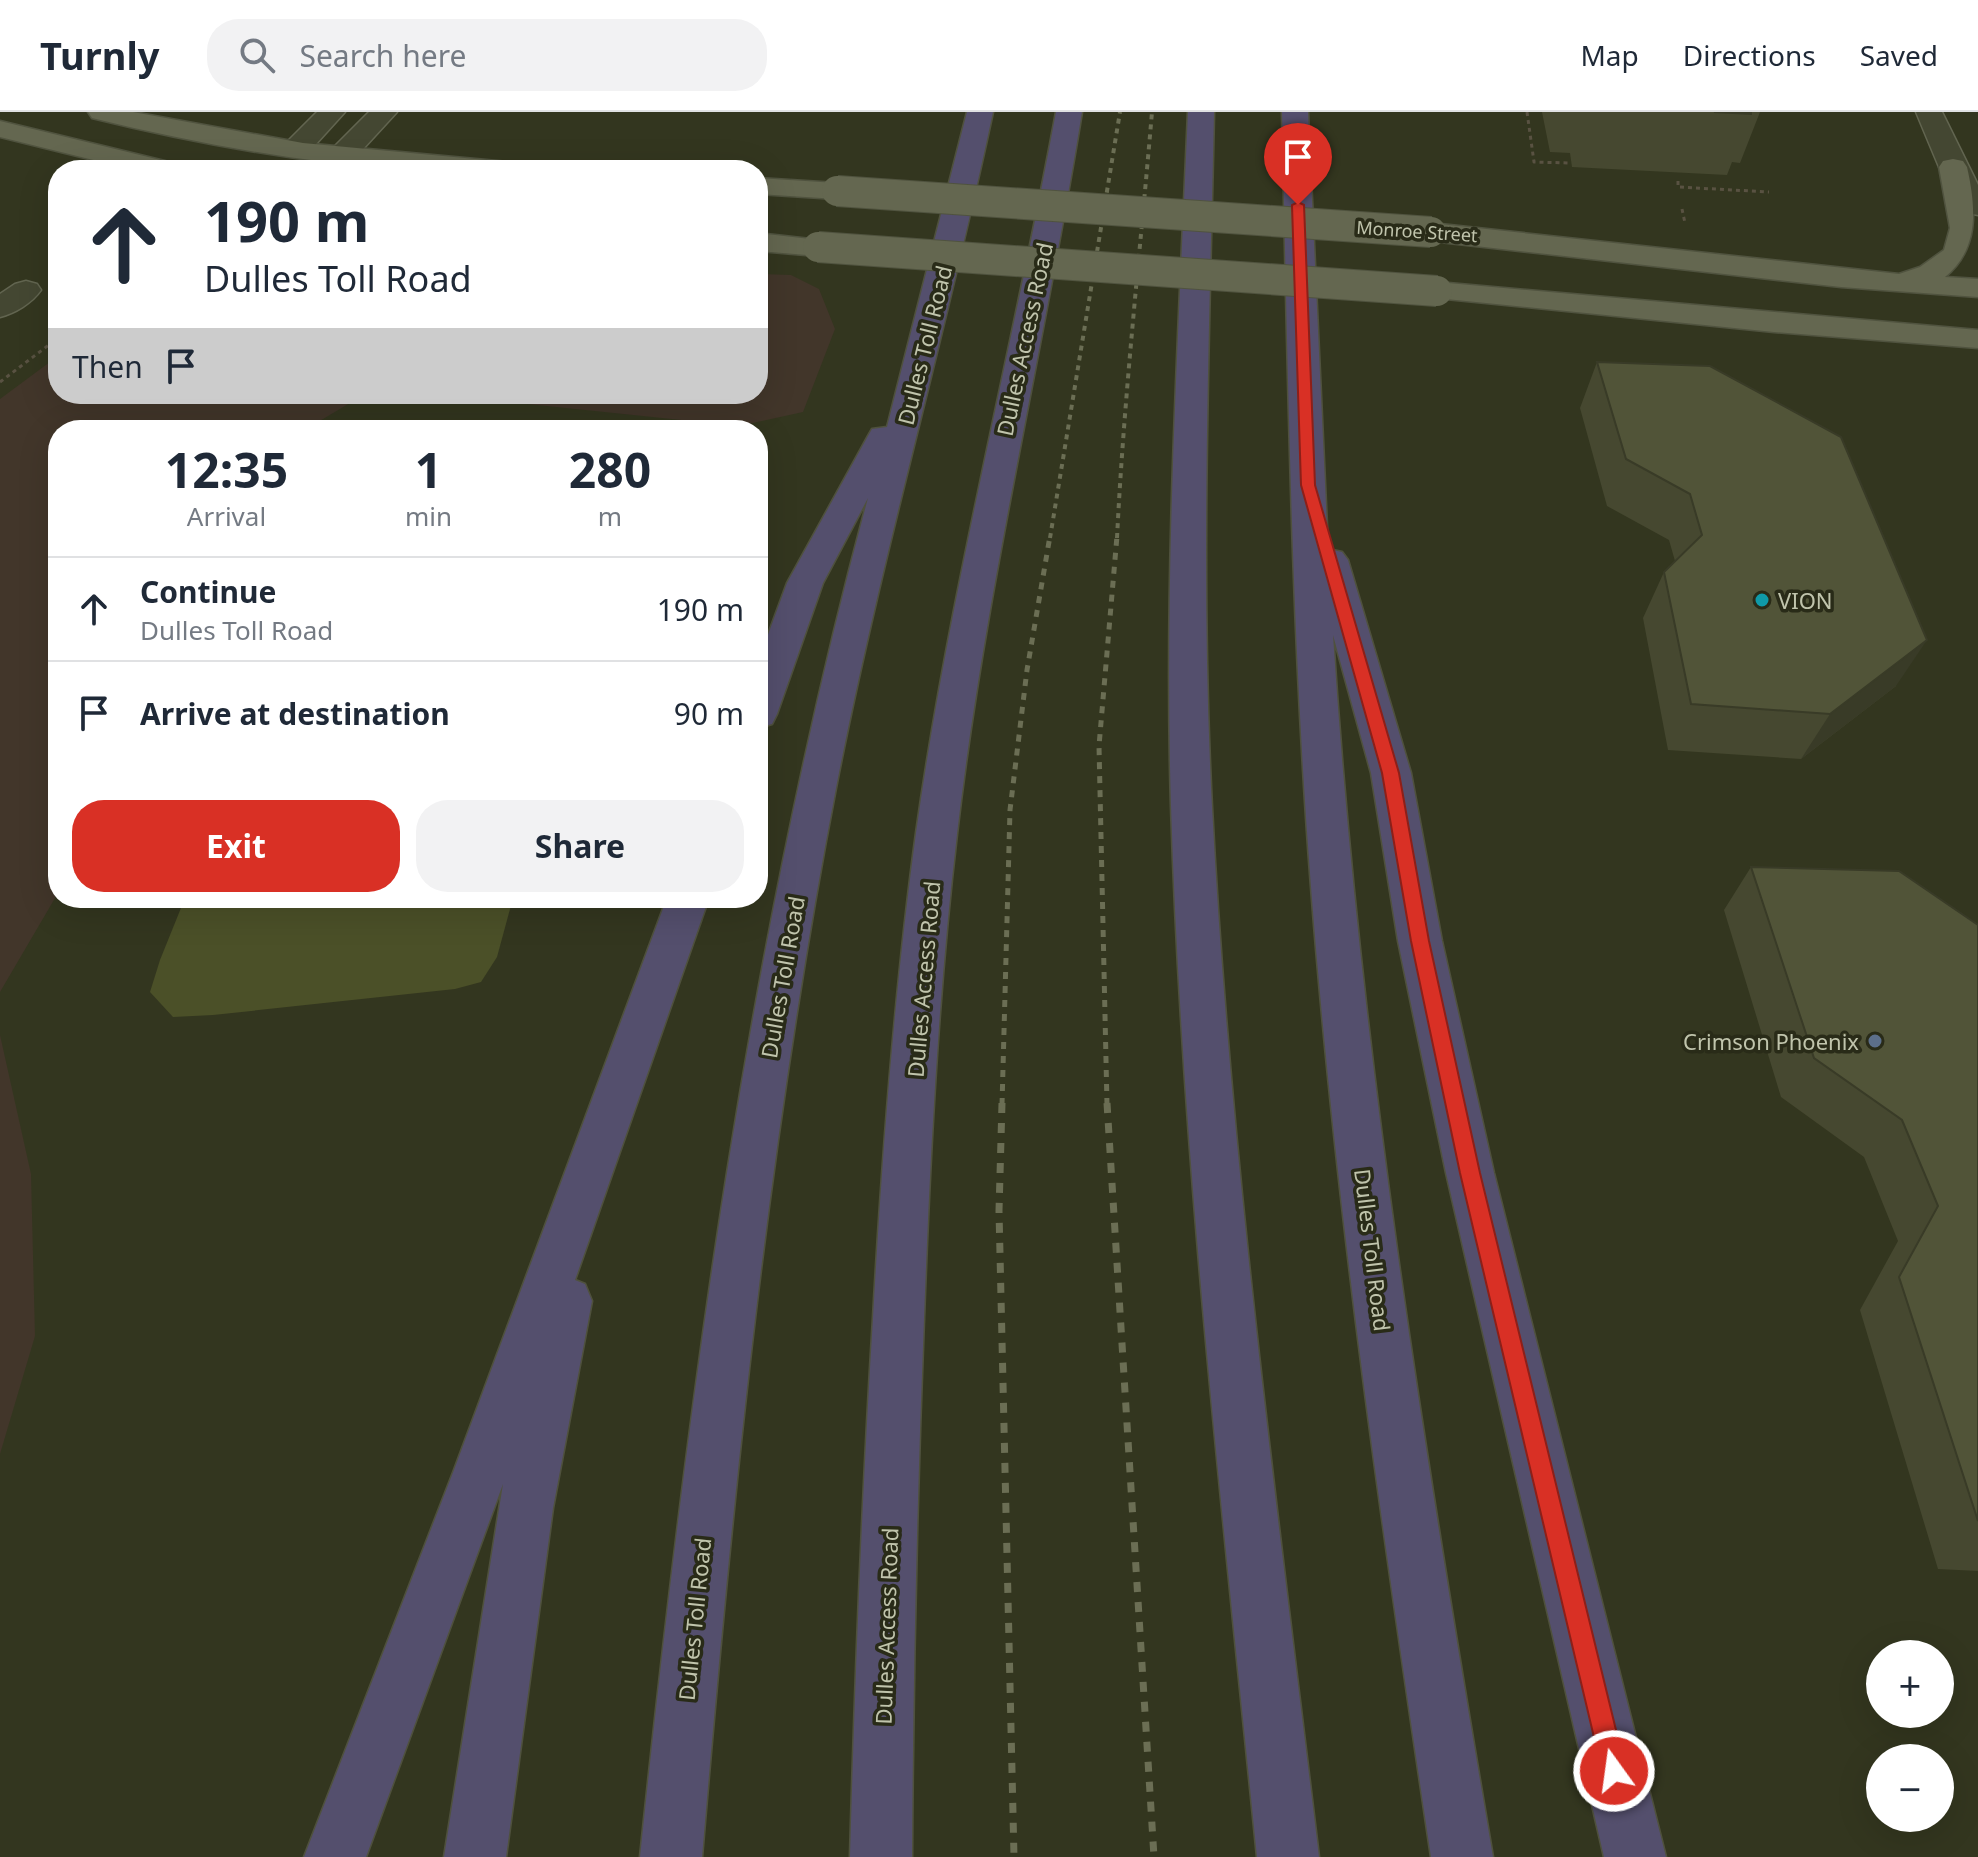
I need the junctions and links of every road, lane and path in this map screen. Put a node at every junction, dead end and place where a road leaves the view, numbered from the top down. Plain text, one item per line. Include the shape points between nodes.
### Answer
1 (101, 112) edge
2 (332, 112) edge
3 (384, 112) edge
4 (980, 112) edge
5 (1069, 112) edge
6 (1201, 112) edge
7 (1295, 112) edge
8 (1527, 112) edge
9 (1929, 112) edge
10 (0, 129) edge
11 (296, 149) junction
12 (342, 155) junction
13 (126, 160) edge
14 (397, 160) edge
15 (1569, 163) dead end
16 (1953, 167) junction
17 (1678, 181) dead end
18 (768, 187) edge
19 (1769, 192) dead end
20 (1978, 207) edge
21 (768, 243) edge
22 (1898, 283) junction
23 (1978, 288) edge
24 (26, 290) dead end
25 (0, 308) edge
26 (1978, 339) edge
27 (48, 346) edge
28 (917, 374) junction
29 (0, 382) edge
30 (1308, 485) junction
31 (768, 686) edge
32 (684, 908) edge
33 (622, 1077) junction
34 (335, 1857) edge
35 (475, 1857) edge
36 (671, 1857) edge
37 (881, 1857) edge
38 (1288, 1857) edge
39 (1462, 1857) edge
40 (1635, 1857) edge

1 - 11 main road via 184,132
2 - 11 street
3 - 12 street
4 - 28 highway, Dulles Toll Road
5 - 37 highway, Dulles Access Road via 982,544 928,904 902,1245
6 - 38 highway via 1187,656 1197,909 1226,1275
7 - 30 highway, Dulles Toll Road
8 - 15 path via 1534,162
9 - 16 street
10 - 13 main road
11 - 12 main road
12 - 14 main road
16 - 20 street
16 - 22 main road via 1967,232 1966,252 1943,271
17 - 19 path via 1678,187
18 - 22 main road, Monroe Street, bridge via 1551,242
21 - 26 main road, bridge via 1437,291
22 - 23 main road, Monroe Street
24 - 25 street
27 - 29 path
28 - 31 highway via 805,583
28 - 36 highway, Dulles Toll Road via 841,668 789,928 707,1495
30 - 39 highway, Dulles Toll Road via 1332,886 1366,1202
30 - 40 highway via 1391,773 1420,941 1470,1173
32 - 33 highway
33 - 34 highway
33 - 35 highway via 554,1355 509,1614

